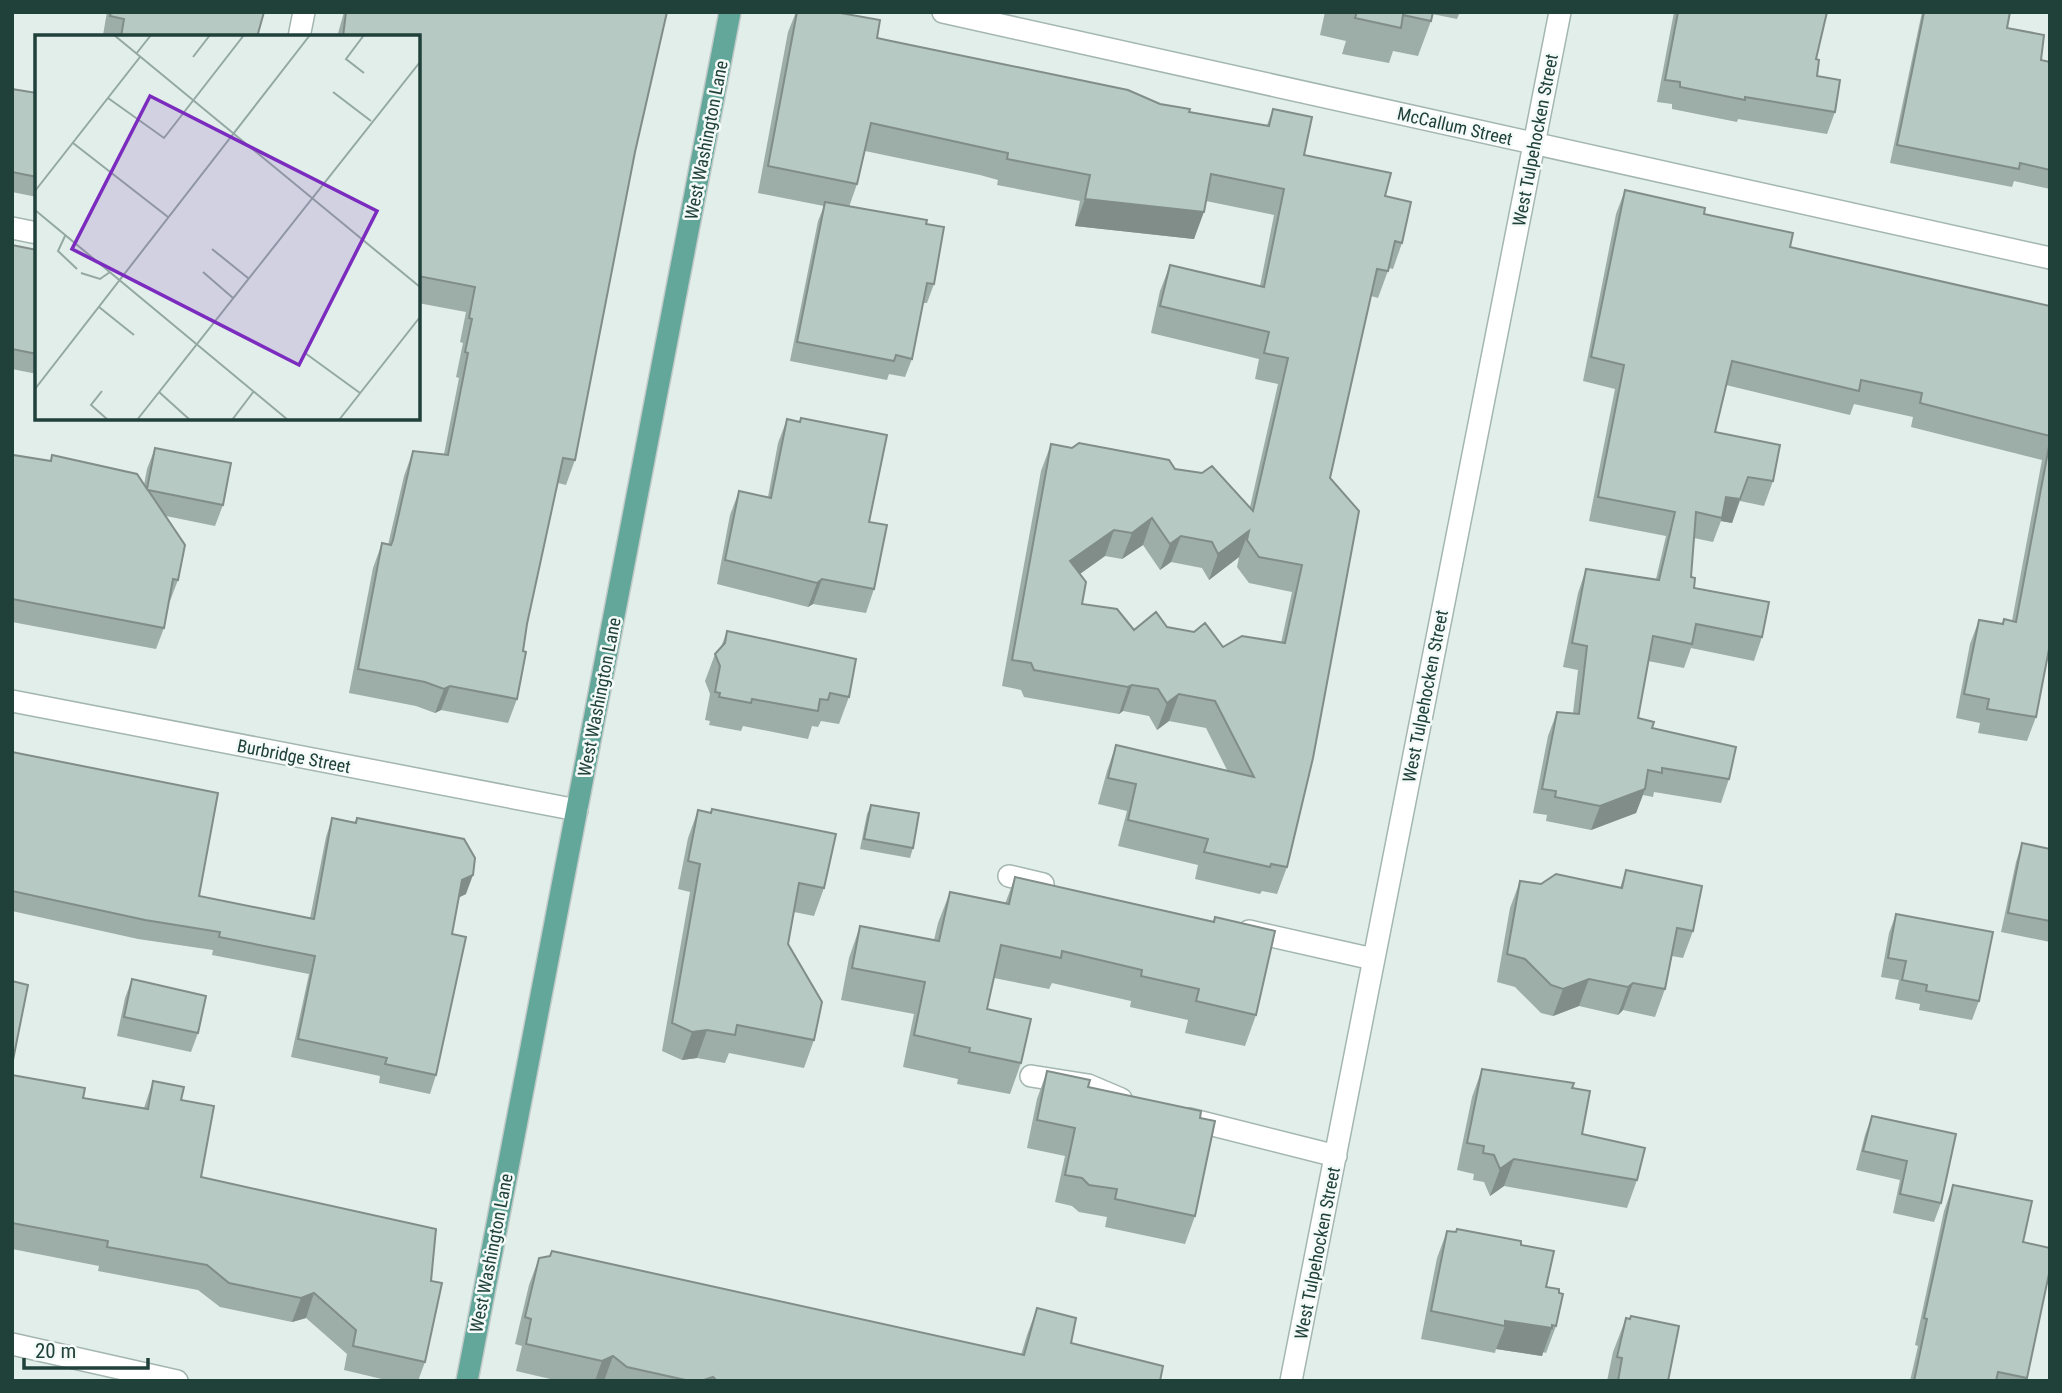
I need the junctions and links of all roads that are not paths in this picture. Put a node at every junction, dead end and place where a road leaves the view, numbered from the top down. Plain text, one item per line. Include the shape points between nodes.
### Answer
1 (303, 12) edge
2 (730, 12) edge
3 (943, 12) edge
4 (1560, 12) edge
5 (299, 35) edge
6 (1534, 144) junction
7 (12, 228) edge
8 (35, 233) edge
9 (2050, 258) edge
10 (12, 701) edge
11 (577, 810) junction
12 (1009, 876) dead end
13 (1062, 888) edge
14 (1223, 925) edge
15 (1373, 959) junction
16 (1031, 1076) dead end
17 (1135, 1104) edge
18 (1173, 1115) edge
19 (1336, 1156) junction
20 (12, 1344) edge
21 (177, 1381) edge
22 (467, 1381) edge
23 (1291, 1381) edge

1 - 5 street
2 - 11 main road, West Washington Lane
3 - 6 street, McCallum Street
4 - 6 street, West Tulpehocken Street
6 - 9 street, McCallum Street
6 - 15 street, West Tulpehocken Street
7 - 8 street
10 - 11 street, Burbridge Street
11 - 22 main road, West Washington Lane
12 - 13 street
14 - 15 street
15 - 19 street, West Tulpehocken Street
16 - 17 street via 1088,1085
18 - 19 street
19 - 23 street, West Tulpehocken Street
20 - 21 street

